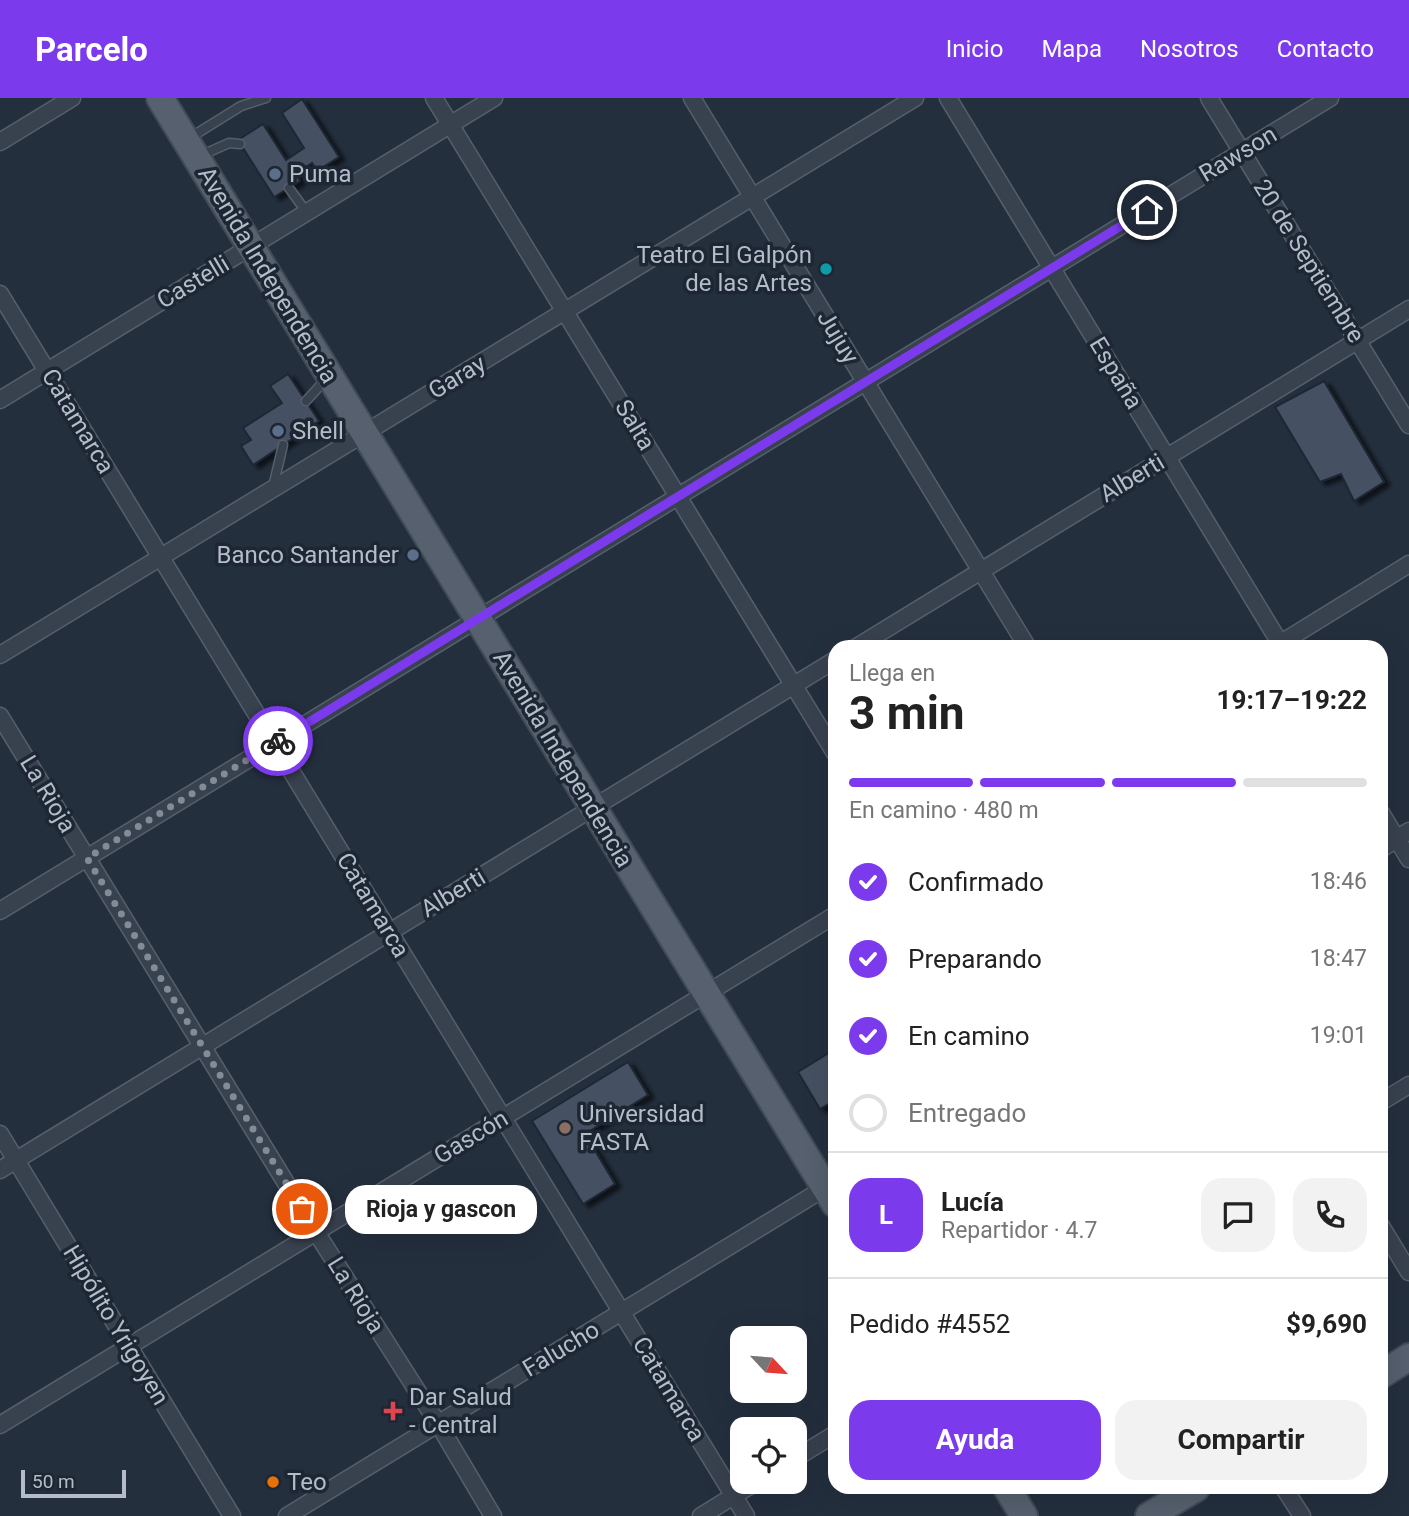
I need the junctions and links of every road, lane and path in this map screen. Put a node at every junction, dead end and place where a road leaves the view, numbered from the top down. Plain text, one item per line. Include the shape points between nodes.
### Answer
1 (72, 98) edge
2 (160, 98) edge
3 (266, 98) edge
4 (434, 98) edge
5 (494, 98) edge
6 (692, 98) edge
7 (915, 98) edge
8 (948, 98) edge
9 (1209, 98) edge
10 (1330, 98) edge
11 (450, 124) junction
12 (0, 142) edge
13 (240, 144) dead end
14 (191, 149) junction
15 (1242, 152) junction
16 (289, 188) dead end
17 (753, 197) junction
18 (307, 212) junction
19 (251, 247) junction
20 (1052, 268) junction
21 (0, 294) edge
22 (1409, 309) edge
23 (565, 311) junction
24 (1357, 340) junction
25 (47, 372) junction
26 (330, 376) junction
27 (866, 382) junction
28 (0, 400) edge
29 (306, 401) dead end
30 (1409, 425) edge
31 (365, 433) junction
32 (283, 445) dead end
33 (1167, 457) junction
34 (273, 489) junction
35 (678, 497) junction
36 (161, 557) junction
37 (1409, 564) edge
38 (981, 571) junction
39 (478, 619) junction
40 (868, 640) edge
41 (1023, 640) edge
42 (1275, 640) edge
43 (1289, 640) edge
44 (0, 655) edge
45 (828, 664) edge
46 (793, 685) junction
47 (0, 716) edge
48 (828, 742) edge
49 (274, 743) junction
50 (593, 808) junction
51 (1388, 820) edge
52 (1403, 835) edge
53 (1388, 845) edge
54 (87, 858) junction
55 (1409, 859) edge
56 (0, 911) edge
57 (828, 919) edge
58 (390, 932) junction
59 (706, 993) junction
60 (203, 1046) junction
61 (1409, 1085) edge
62 (1388, 1098) edge
63 (503, 1118) junction
64 (0, 1135) edge
65 (16, 1161) junction
66 (0, 1170) edge
67 (828, 1186) edge
68 (828, 1193) edge
69 (316, 1232) junction
70 (1388, 1238) edge
71 (1409, 1272) edge
72 (622, 1312) junction
73 (130, 1346) junction
74 (1409, 1357) edge
75 (1388, 1370) edge
76 (438, 1424) junction
77 (0, 1425) edge
78 (828, 1438) edge
79 (807, 1451) edge
80 (737, 1494) edge
81 (1011, 1494) edge
82 (1186, 1494) edge
83 (1287, 1494) edge
84 (1288, 1494) edge
85 (734, 1496) junction
86 (232, 1516) edge
87 (287, 1516) edge
88 (493, 1516) edge
89 (701, 1516) edge
90 (746, 1516) edge
91 (1024, 1516) edge
92 (1149, 1516) edge
93 (1285, 1516) edge
94 (1302, 1516) edge

1 - 12 street
2 - 14 main road, Avenida Independencia
3 - 14 lane via 241,106
4 - 11 street, Salta
5 - 11 street, Castelli
6 - 17 street, Jujuy
7 - 17 street, Garay
8 - 20 street, España
9 - 15 street, 20 de Septiembre
10 - 15 street, Rawson
11 - 18 street, Castelli
11 - 23 street, Salta
13 - 14 lane
14 - 19 main road, Avenida Independencia
15 - 20 street, Rawson
15 - 24 street, 20 de Septiembre
16 - 18 lane
17 - 23 street, Garay
17 - 27 street, Jujuy
18 - 19 street, Castelli
19 - 25 street, Castelli
19 - 26 main road, Avenida Independencia
20 - 27 street, Rawson
20 - 33 street, España
21 - 25 street, Catamarca
22 - 24 street, Alberti
23 - 31 street, Garay
23 - 35 street, Salta
24 - 30 street, 20 de Septiembre
24 - 33 street, Alberti
25 - 28 street, Castelli
25 - 36 street, Catamarca
26 - 29 lane
26 - 31 main road, Avenida Independencia
27 - 35 street, Rawson
27 - 38 street, Jujuy
31 - 34 street, Garay
31 - 39 main road, Avenida Independencia
32 - 34 lane
33 - 38 street, Alberti
33 - 42 street, España
34 - 36 street, Garay
35 - 39 street, Rawson
35 - 46 street, Salta
36 - 44 street, Garay
36 - 49 street, Catamarca
37 - 43 street
38 - 40 street, Alberti
38 - 41 street, Jujuy
39 - 49 street, Rawson
39 - 50 main road, Avenida Independencia
45 - 46 street, Alberti
46 - 48 street, Salta
46 - 50 street, Alberti
47 - 54 street, La Rioja
49 - 54 street, Rawson
49 - 58 street, Catamarca
50 - 58 street, Alberti
50 - 59 main road, Avenida Independencia
51 - 52 street
52 - 53 street
52 - 55 street
54 - 56 street, Rawson
54 - 60 street, La Rioja
57 - 59 street, Gascón
58 - 60 street, Alberti
58 - 63 street, Catamarca
59 - 63 street, Gascón
59 - 67 main road, Avenida Independencia
60 - 65 street, Alberti
60 - 69 street, La Rioja
61 - 62 street
63 - 69 street, Gascón
63 - 72 street, Catamarca
64 - 65 street, Hipólito Yrigoyen
65 - 66 street, Alberti
65 - 73 street, Hipólito Yrigoyen
68 - 72 street, Falucho
69 - 73 street, Gascón
69 - 76 street, La Rioja
70 - 71 street
72 - 76 street, Falucho
72 - 85 street, Catamarca
73 - 77 street, Gascón
73 - 86 street, Hipólito Yrigoyen
74 - 75 main road
76 - 87 street, Falucho
76 - 88 street, La Rioja
78 - 79 street
80 - 85 street
81 - 91 main road
82 - 92 main road
83 - 93 street
84 - 94 street
85 - 89 street
85 - 90 street, Catamarca

